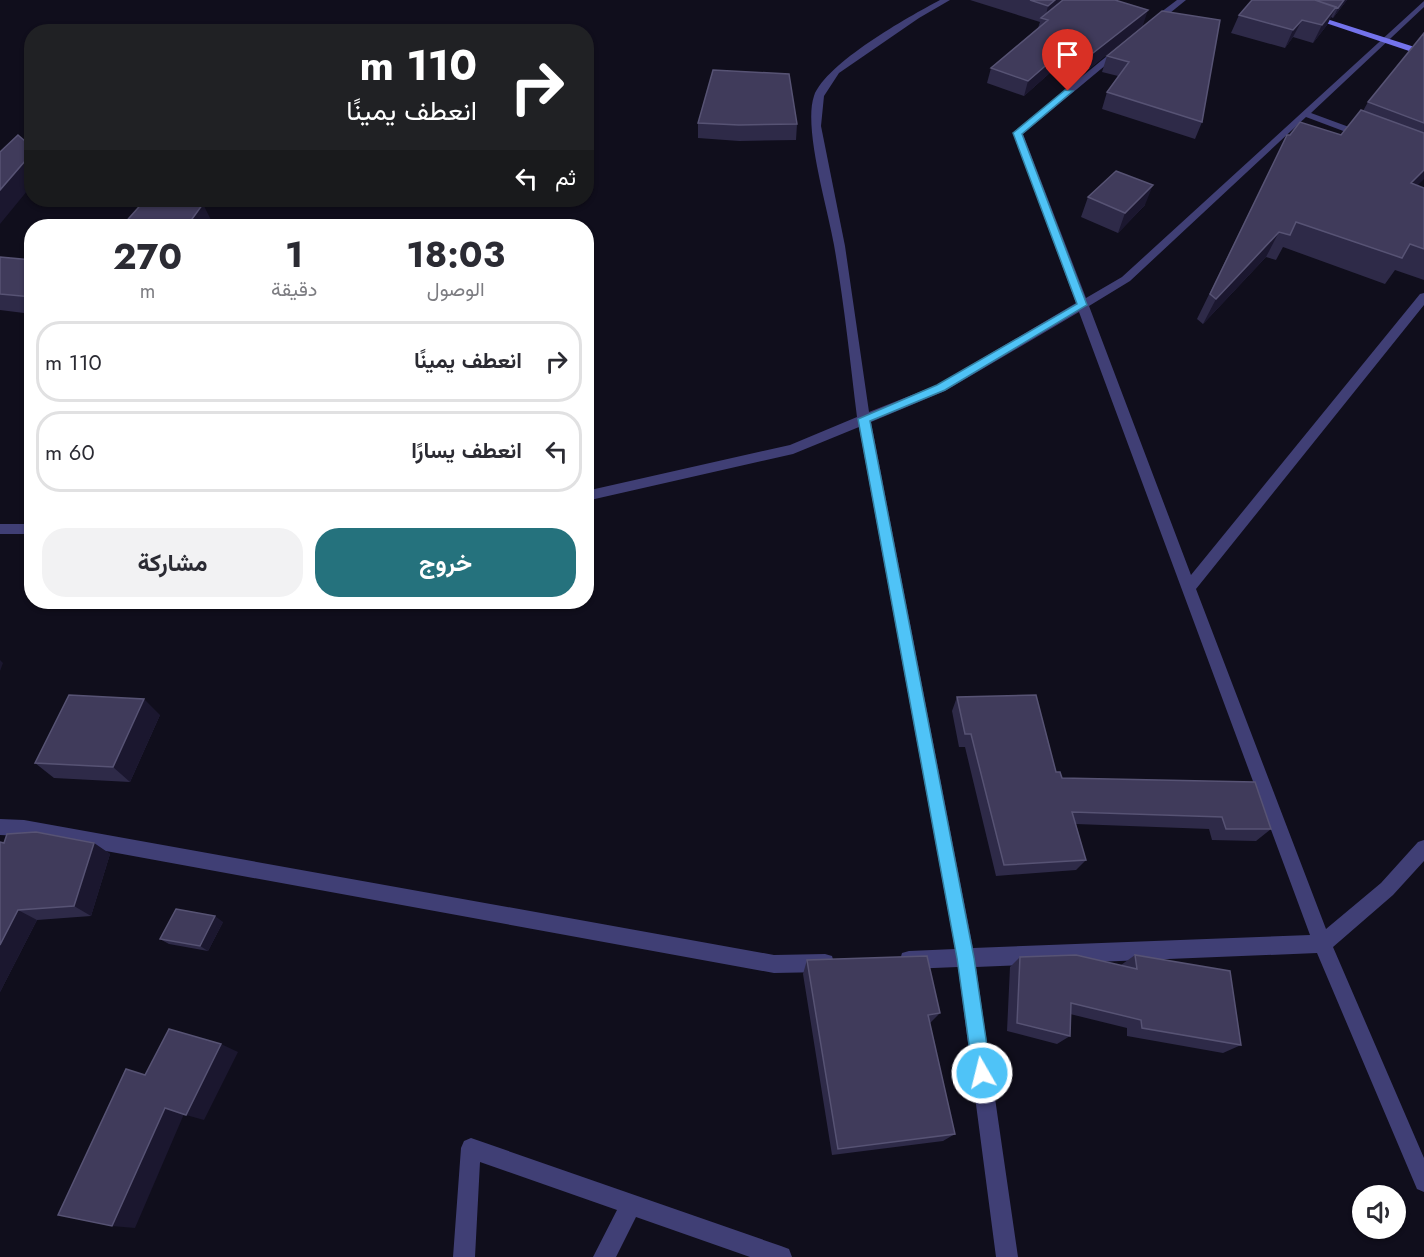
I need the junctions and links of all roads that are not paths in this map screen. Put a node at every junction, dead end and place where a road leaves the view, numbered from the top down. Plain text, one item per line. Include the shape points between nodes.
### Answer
1 (946, 0) edge
2 (1182, 0) edge
3 (1424, 3) edge
4 (1298, 11) edge
5 (1386, 40) junction
6 (1424, 53) edge
7 (1306, 114) junction
8 (1370, 138) edge
9 (1424, 297) edge
10 (1082, 305) junction
11 (864, 419) junction
12 (594, 494) edge
13 (0, 529) edge
14 (24, 529) edge
15 (1189, 588) junction
16 (0, 827) edge
17 (1424, 848) edge
18 (1322, 944) junction
19 (966, 958) junction
20 (894, 960) edge
21 (846, 962) edge
22 (1424, 1182) edge
23 (630, 1206) junction
24 (464, 1257) edge
25 (604, 1257) edge
26 (781, 1257) edge
27 (1007, 1257) edge

1 - 11 street via 836,71 819,96 816,126 840,246
2 - 10 street via 1018,133
3 - 5 street
4 - 5 street
5 - 6 street
5 - 7 street
7 - 8 street
7 - 10 street via 1126,279
9 - 15 street
10 - 11 street via 941,388
10 - 15 street
11 - 12 street via 793,449
11 - 19 street
13 - 14 street
15 - 18 street
16 - 21 street via 24,828 774,964
17 - 18 street via 1387,889
18 - 19 street
18 - 22 street
19 - 20 street
19 - 27 street
23 - 24 street via 471,1148
23 - 25 street
23 - 26 street

